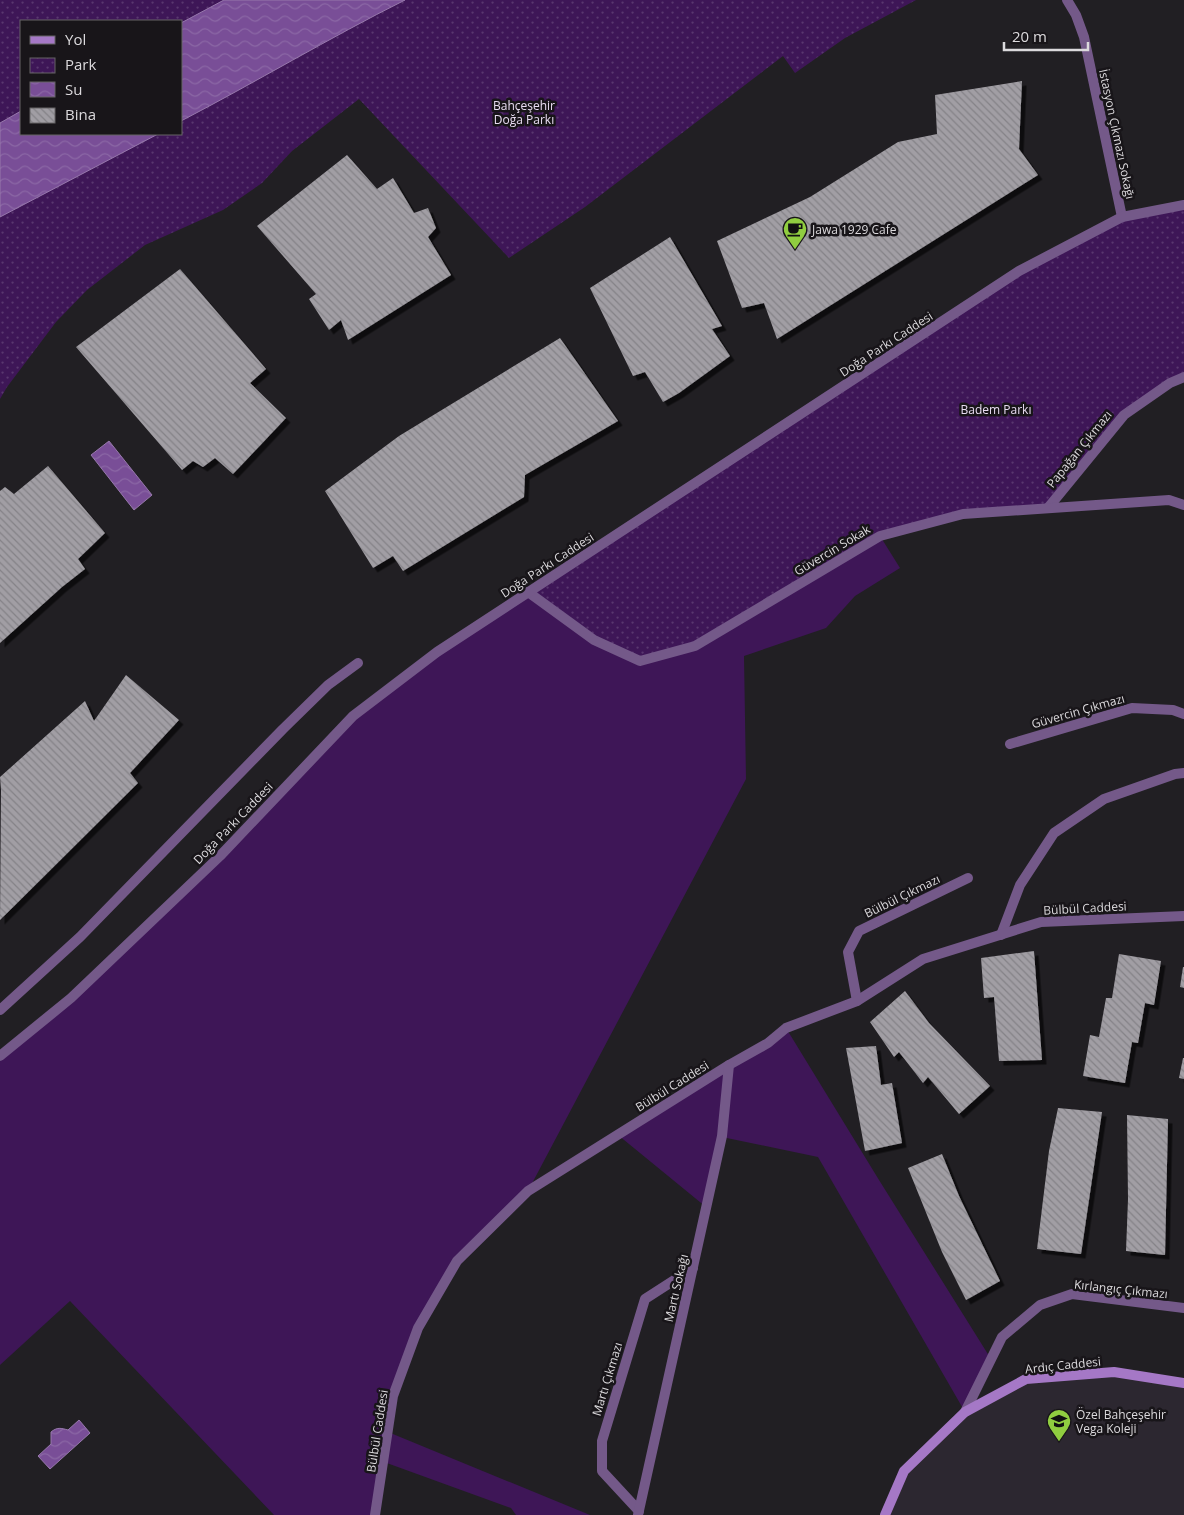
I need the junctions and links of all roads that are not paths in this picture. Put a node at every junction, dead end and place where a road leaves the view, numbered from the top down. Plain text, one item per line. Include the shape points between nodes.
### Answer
1 (1068, 0) edge
2 (1184, 205) edge
3 (1122, 217) junction
4 (1184, 377) edge
5 (1184, 506) edge
6 (1048, 508) junction
7 (528, 592) junction
8 (358, 663) dead end
9 (1184, 714) edge
10 (1010, 744) dead end
11 (1184, 773) edge
12 (968, 878) dead end
13 (1184, 916) edge
14 (1001, 935) junction
15 (856, 1001) junction
16 (0, 1010) edge
17 (0, 1056) edge
18 (730, 1065) junction
19 (693, 1268) junction
20 (1184, 1308) edge
21 (1184, 1383) edge
22 (965, 1412) junction
23 (638, 1513) edge
24 (375, 1515) edge
25 (885, 1515) edge

1 - 3 street, İstasyon Çıkmazı Sokağı via 1084,37
2 - 3 street, Doğa Parkı Caddesi
3 - 7 street, Doğa Parkı Caddesi via 1019,271
4 - 6 street, Papağan Çıkmazı via 1124,415
5 - 6 street, Güvercin Sokak via 1169,500
6 - 7 street, Güvercin Sokak via 963,514 880,536 695,646 640,661 594,640
7 - 17 street, Doğa Parkı Caddesi via 438,652 353,716 220,856 71,998
8 - 16 street via 328,685 80,937
9 - 10 street, Güvercin Çıkmazı via 1173,710 1132,708
11 - 14 street via 1104,799 1054,833 1020,885
12 - 15 street, Bülbül Çıkmazı via 859,931 848,952
13 - 14 street, Bülbül Caddesi via 1041,922
14 - 15 street, Bülbül Caddesi via 923,959
15 - 18 street, Bülbül Caddesi via 786,1028 768,1043
18 - 19 street, Martı Sokağı via 722,1136
18 - 24 street, Bülbül Caddesi via 528,1191 457,1261 418,1328 393,1396
19 - 23 street, Martı Sokağı
19 - 23 street, Martı Çıkmazı via 645,1299 602,1441 602,1471
20 - 22 street, Kırlangıç Çıkmazı via 1072,1294 1040,1305 1002,1338
21 - 22 street, Ardıç Caddesi via 1114,1372 1026,1379
22 - 25 street, Ardıç Caddesi via 904,1471

